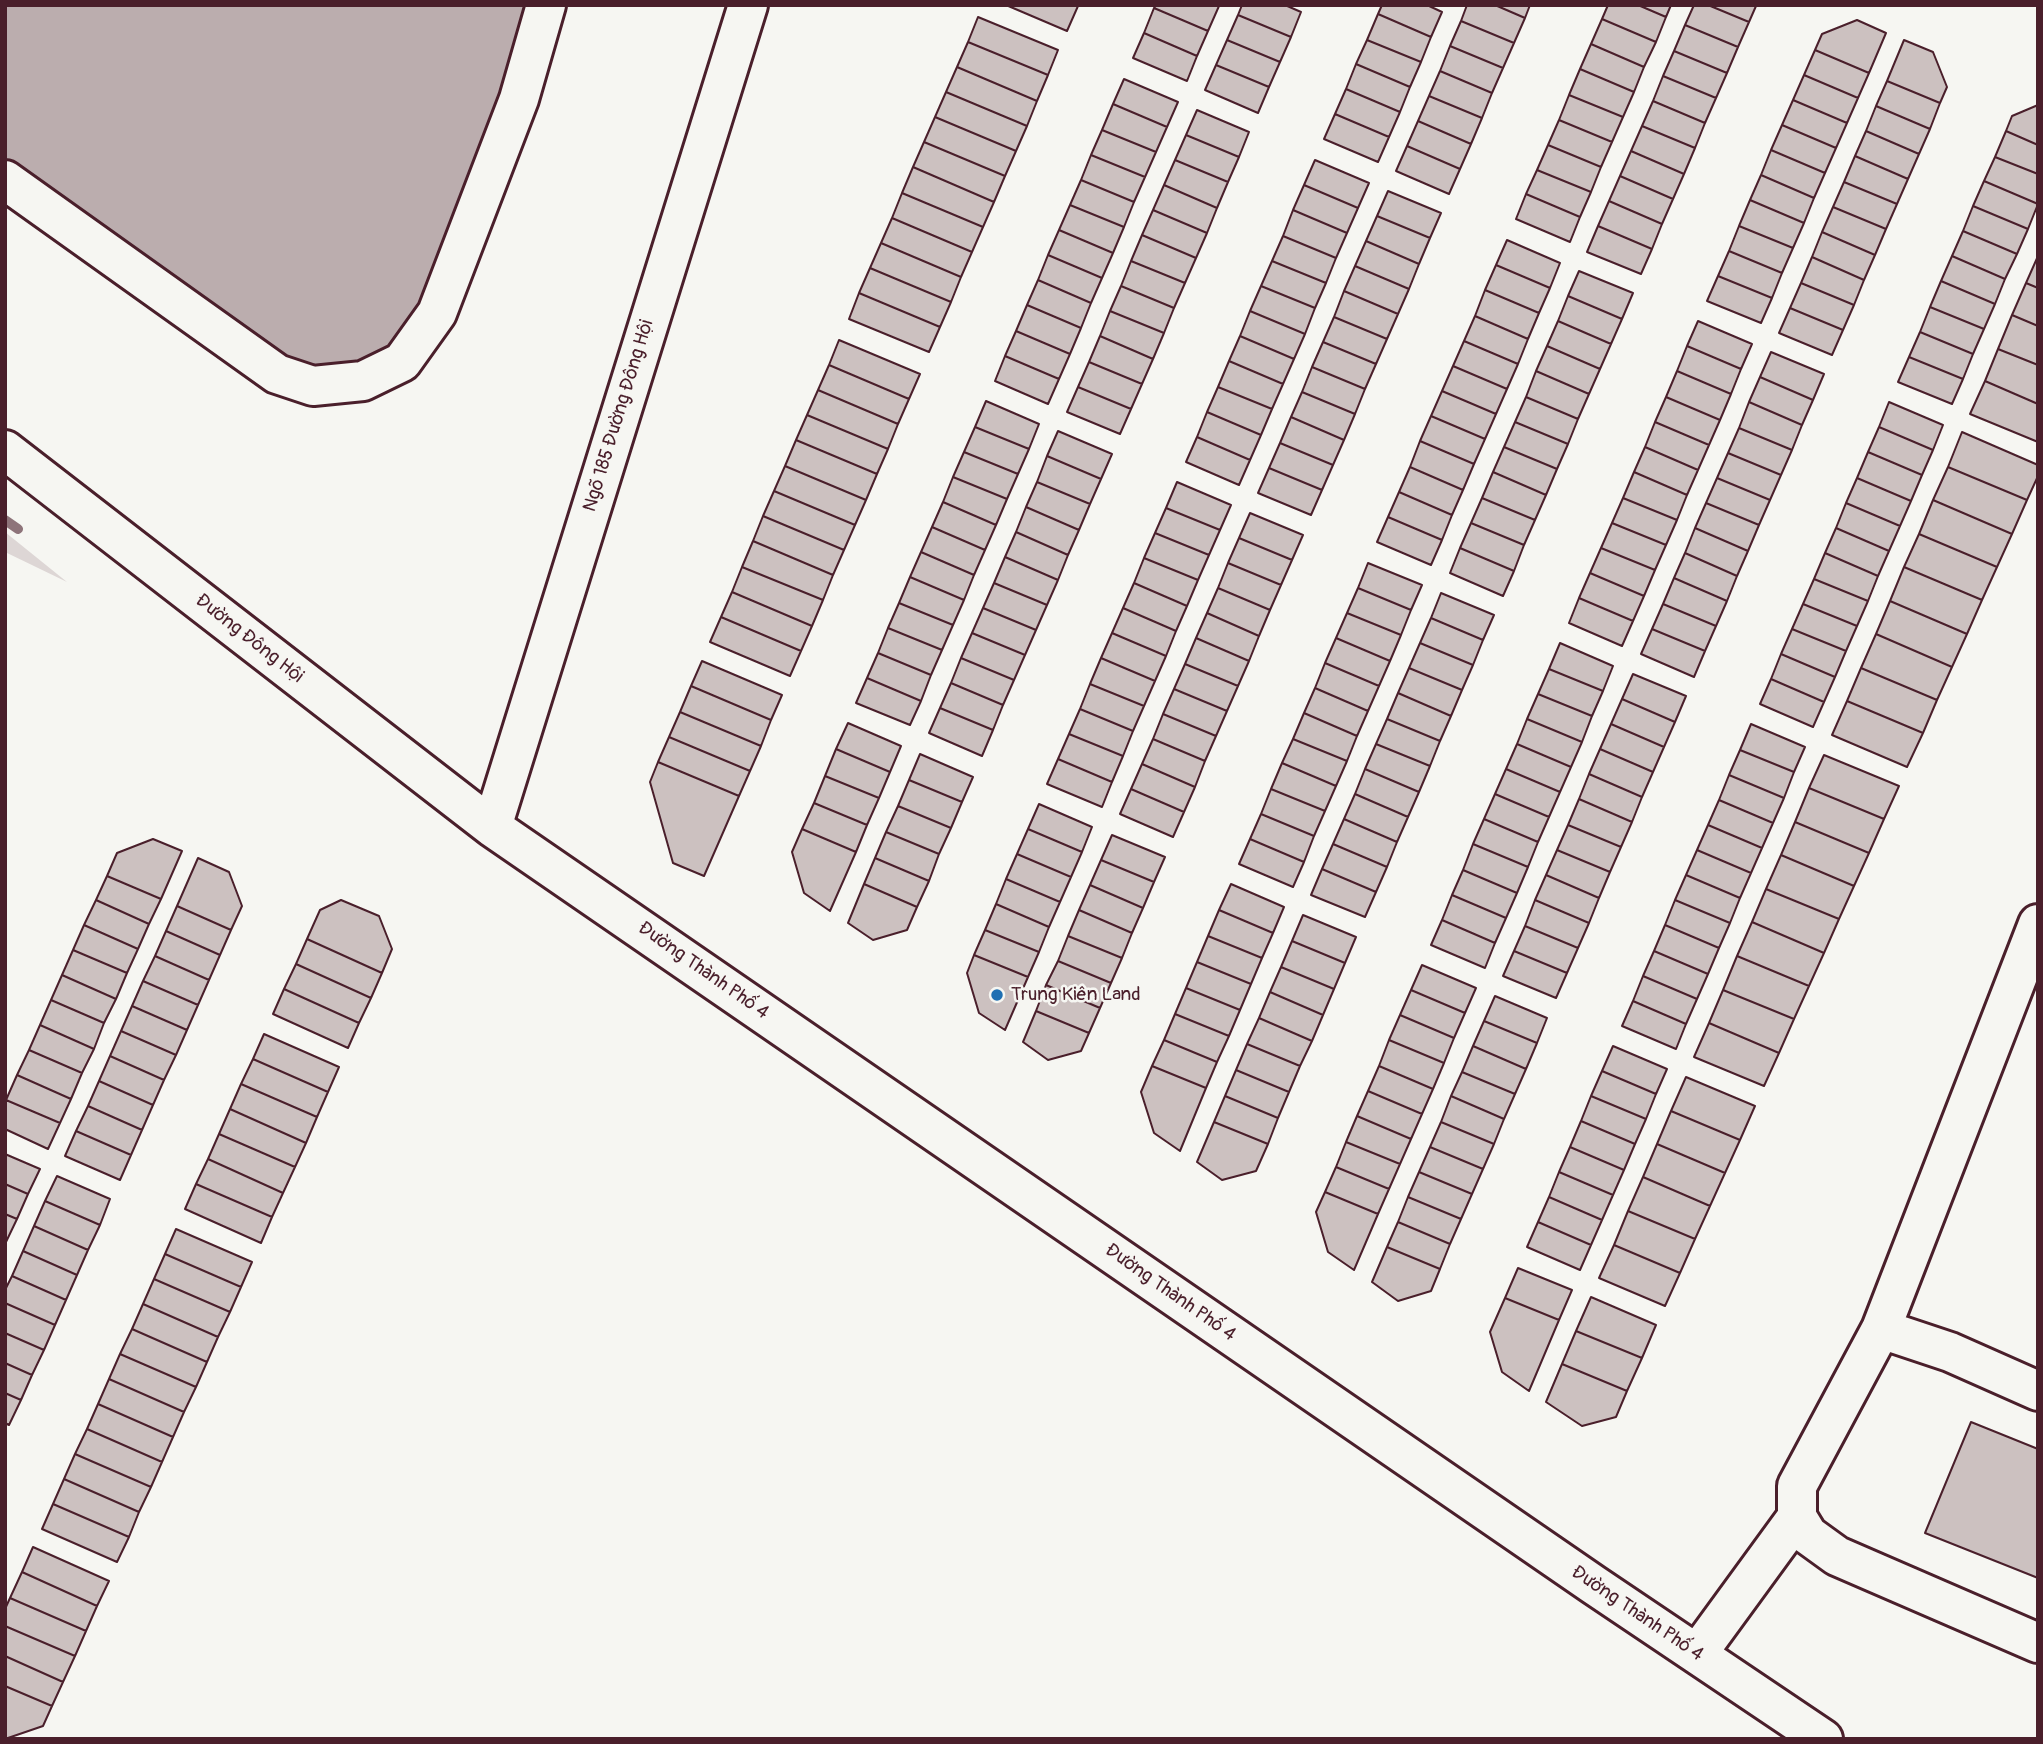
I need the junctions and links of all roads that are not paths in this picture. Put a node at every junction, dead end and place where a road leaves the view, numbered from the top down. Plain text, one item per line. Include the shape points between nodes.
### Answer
1 (546, 5) edge
2 (748, 5) edge
3 (5, 180) edge
4 (5, 450) edge
5 (506, 835) junction
6 (2038, 924) edge
7 (1881, 1329) junction
8 (2038, 1391) edge
9 (1797, 1517) junction
10 (2038, 1643) edge
11 (1697, 1654) junction
12 (1823, 1739) edge

1 - 3 street via 519,99 437,313 402,362 363,381 313,386 277,374
2 - 5 street, Ngõ 185 Đường Đông Hội
4 - 5 street, Đường Đông Hội
5 - 11 street, Đường Thành Phố 4
6 - 7 street
7 - 8 street via 1950,1352
7 - 9 street via 1797,1486
9 - 10 street via 1808,1535 1837,1556
9 - 11 street
11 - 12 street, Đường Thành Phố 4

